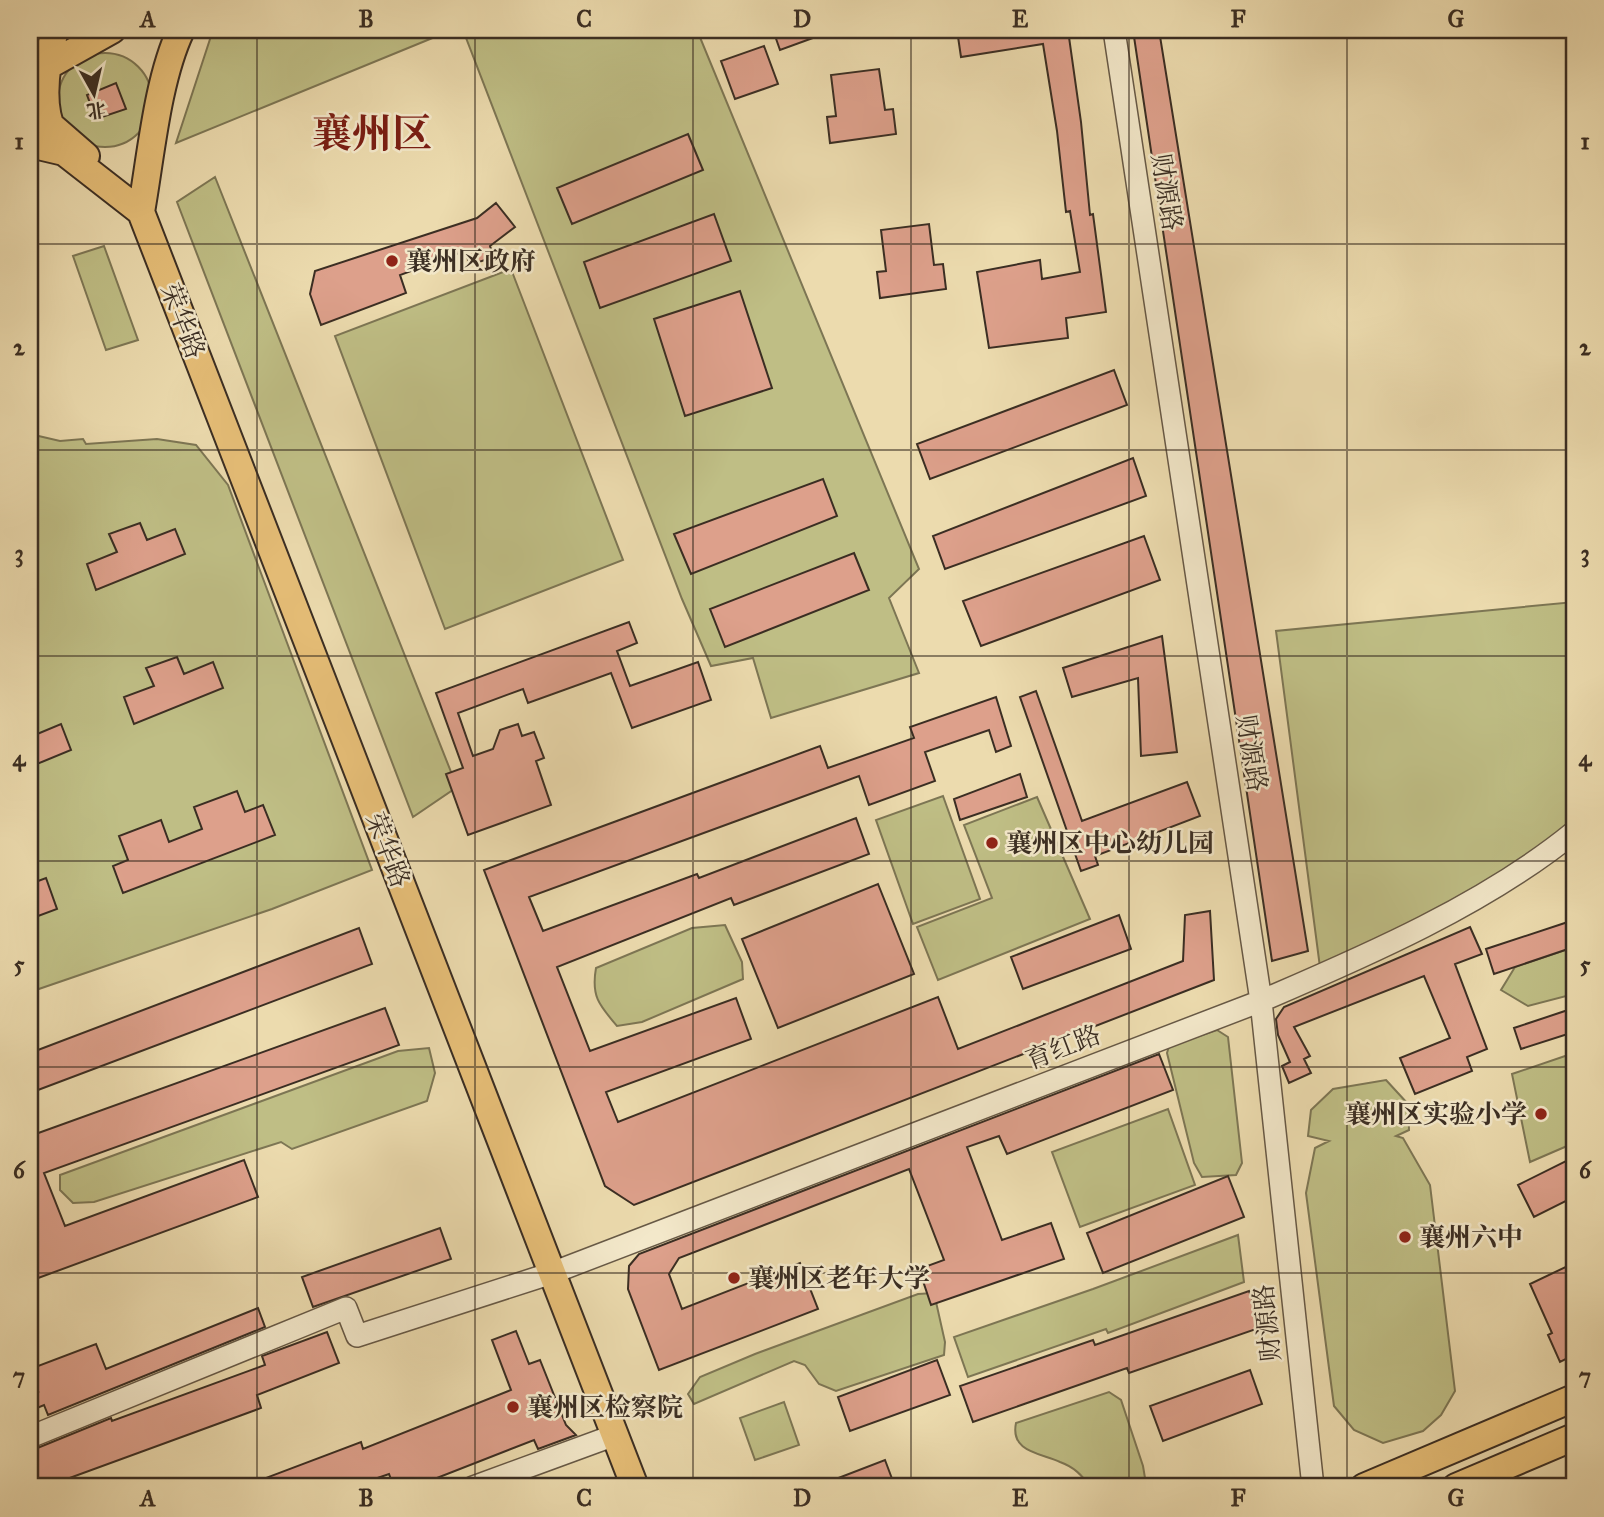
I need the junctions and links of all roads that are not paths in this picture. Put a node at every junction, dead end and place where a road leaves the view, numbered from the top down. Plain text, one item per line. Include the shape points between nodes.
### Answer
1 (54, 30) edge
2 (112, 30) edge
3 (181, 30) edge
4 (1114, 30) edge
5 (30, 45) edge
6 (38, 71) edge
7 (39, 117) edge
8 (30, 144) edge
9 (64, 152) junction
10 (141, 212) junction
11 (1574, 832) edge
12 (1261, 1000) junction
13 (552, 1273) junction
14 (1574, 1398) edge
15 (615, 1435) junction
16 (30, 1437) edge
17 (1574, 1437) edge
18 (473, 1487) edge
19 (635, 1487) edge
20 (1313, 1487) edge
21 (1364, 1487) edge
22 (1456, 1487) edge

1 - 5 main road
1 - 6 main road
2 - 6 main road
3 - 10 main road via 162,96
4 - 12 street, 财源路
6 - 7 main road
7 - 9 main road
7 - 10 main road
8 - 9 main road
9 - 10 main road
10 - 13 main road, 荣华路
11 - 12 street, 育红路 via 1543,858 1475,899
12 - 13 street, 育红路
12 - 20 street, 财源路
13 - 15 main road, 荣华路
13 - 16 street, 育红路 via 357,1336 346,1308
14 - 21 main road
15 - 18 street
15 - 19 main road, 荣华路
17 - 22 main road

